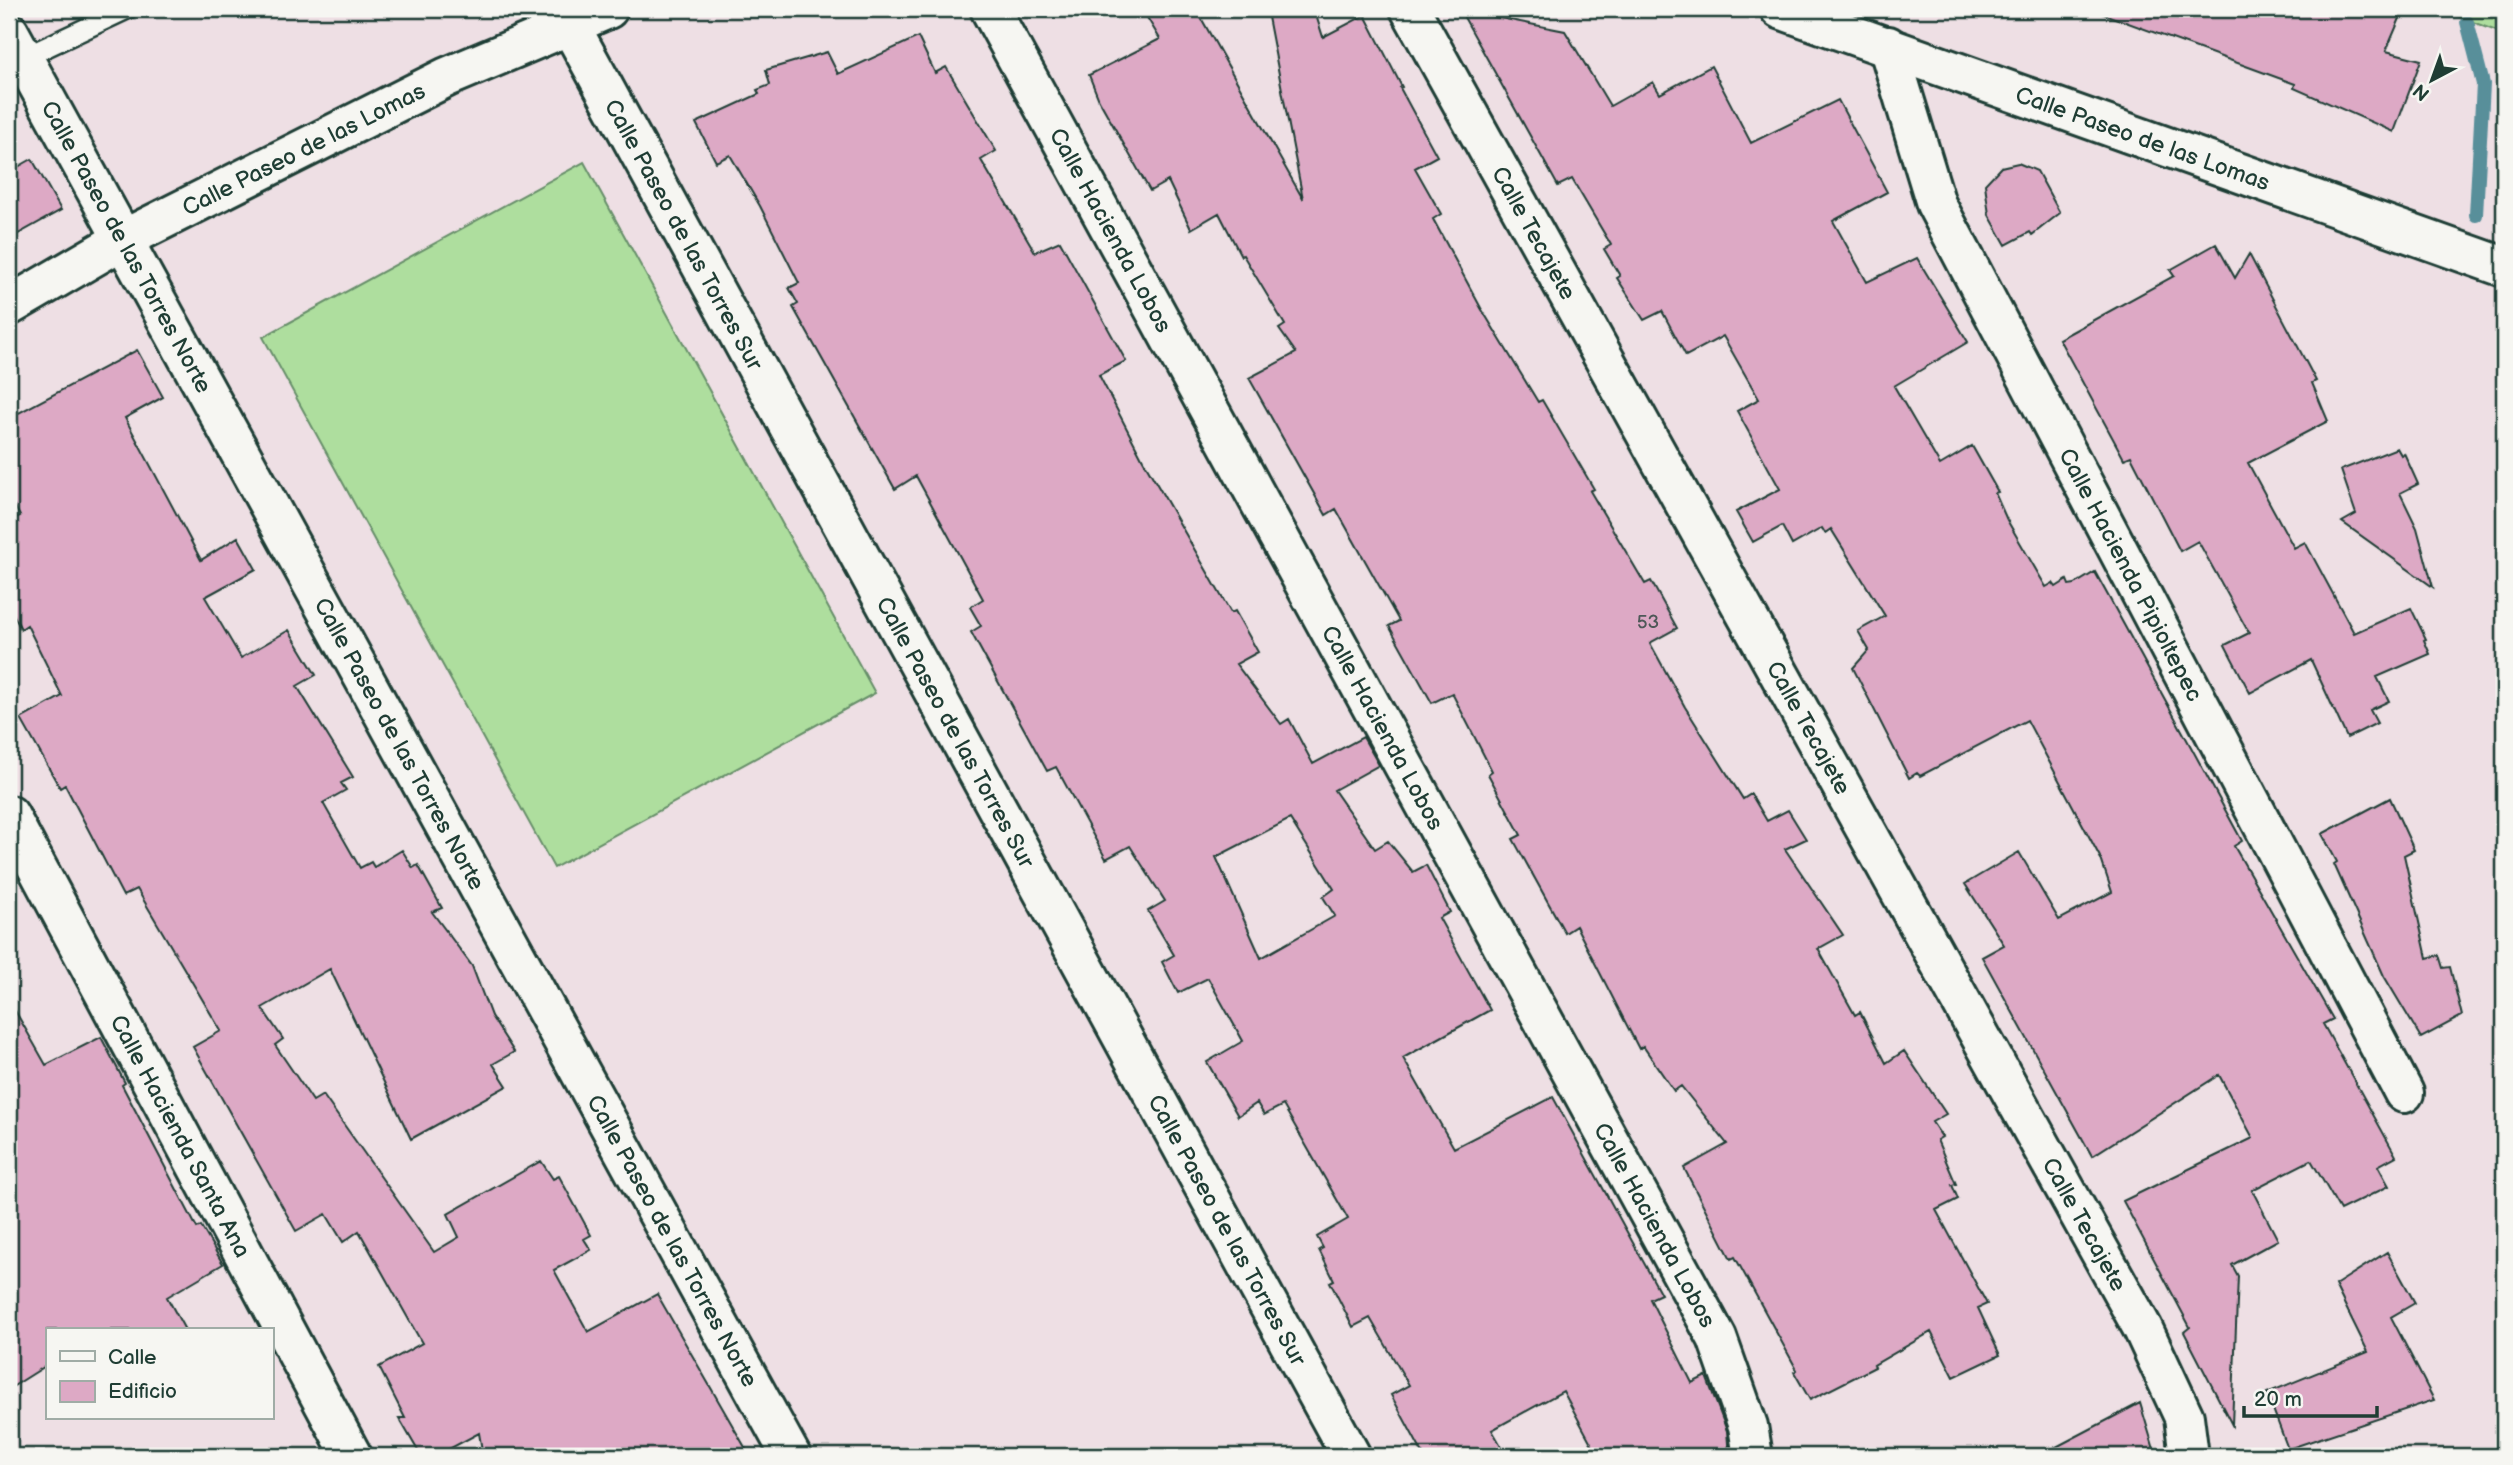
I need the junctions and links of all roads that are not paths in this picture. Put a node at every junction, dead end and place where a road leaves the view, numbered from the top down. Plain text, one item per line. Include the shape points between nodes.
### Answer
1 (127, 9) edge
2 (608, 9) edge
3 (990, 9) edge
4 (1410, 9) edge
5 (1780, 9) edge
6 (565, 16) edge
7 (16, 45) edge
8 (1888, 46) junction
9 (122, 240) junction
10 (2504, 267) edge
11 (9, 306) edge
12 (9, 815) edge
13 (2404, 1093) dead end
14 (352, 1456) edge
15 (791, 1456) edge
16 (1351, 1456) edge
17 (1753, 1456) edge
18 (2189, 1456) edge

1 - 7 lane
2 - 6 street, Calle Paseo de las Lomas
3 - 17 street, Calle Hacienda Lobos via 1717,1338 1748,1426
4 - 18 street, Calle Tecajete via 2143,1329 2183,1417
5 - 8 street, Calle Paseo de las Lomas
6 - 9 street, Calle Paseo de las Lomas
6 - 16 street, Calle Paseo de las Torres Sur
7 - 9 street, Calle Paseo de las Torres Norte
8 - 10 street, Calle Paseo de las Lomas
8 - 13 street, Calle Hacienda Pipioltepec via 1936,204
9 - 11 street, Calle Paseo de las Lomas
9 - 15 street, Calle Paseo de las Torres Norte
12 - 14 street, Calle Hacienda Santa Ana

